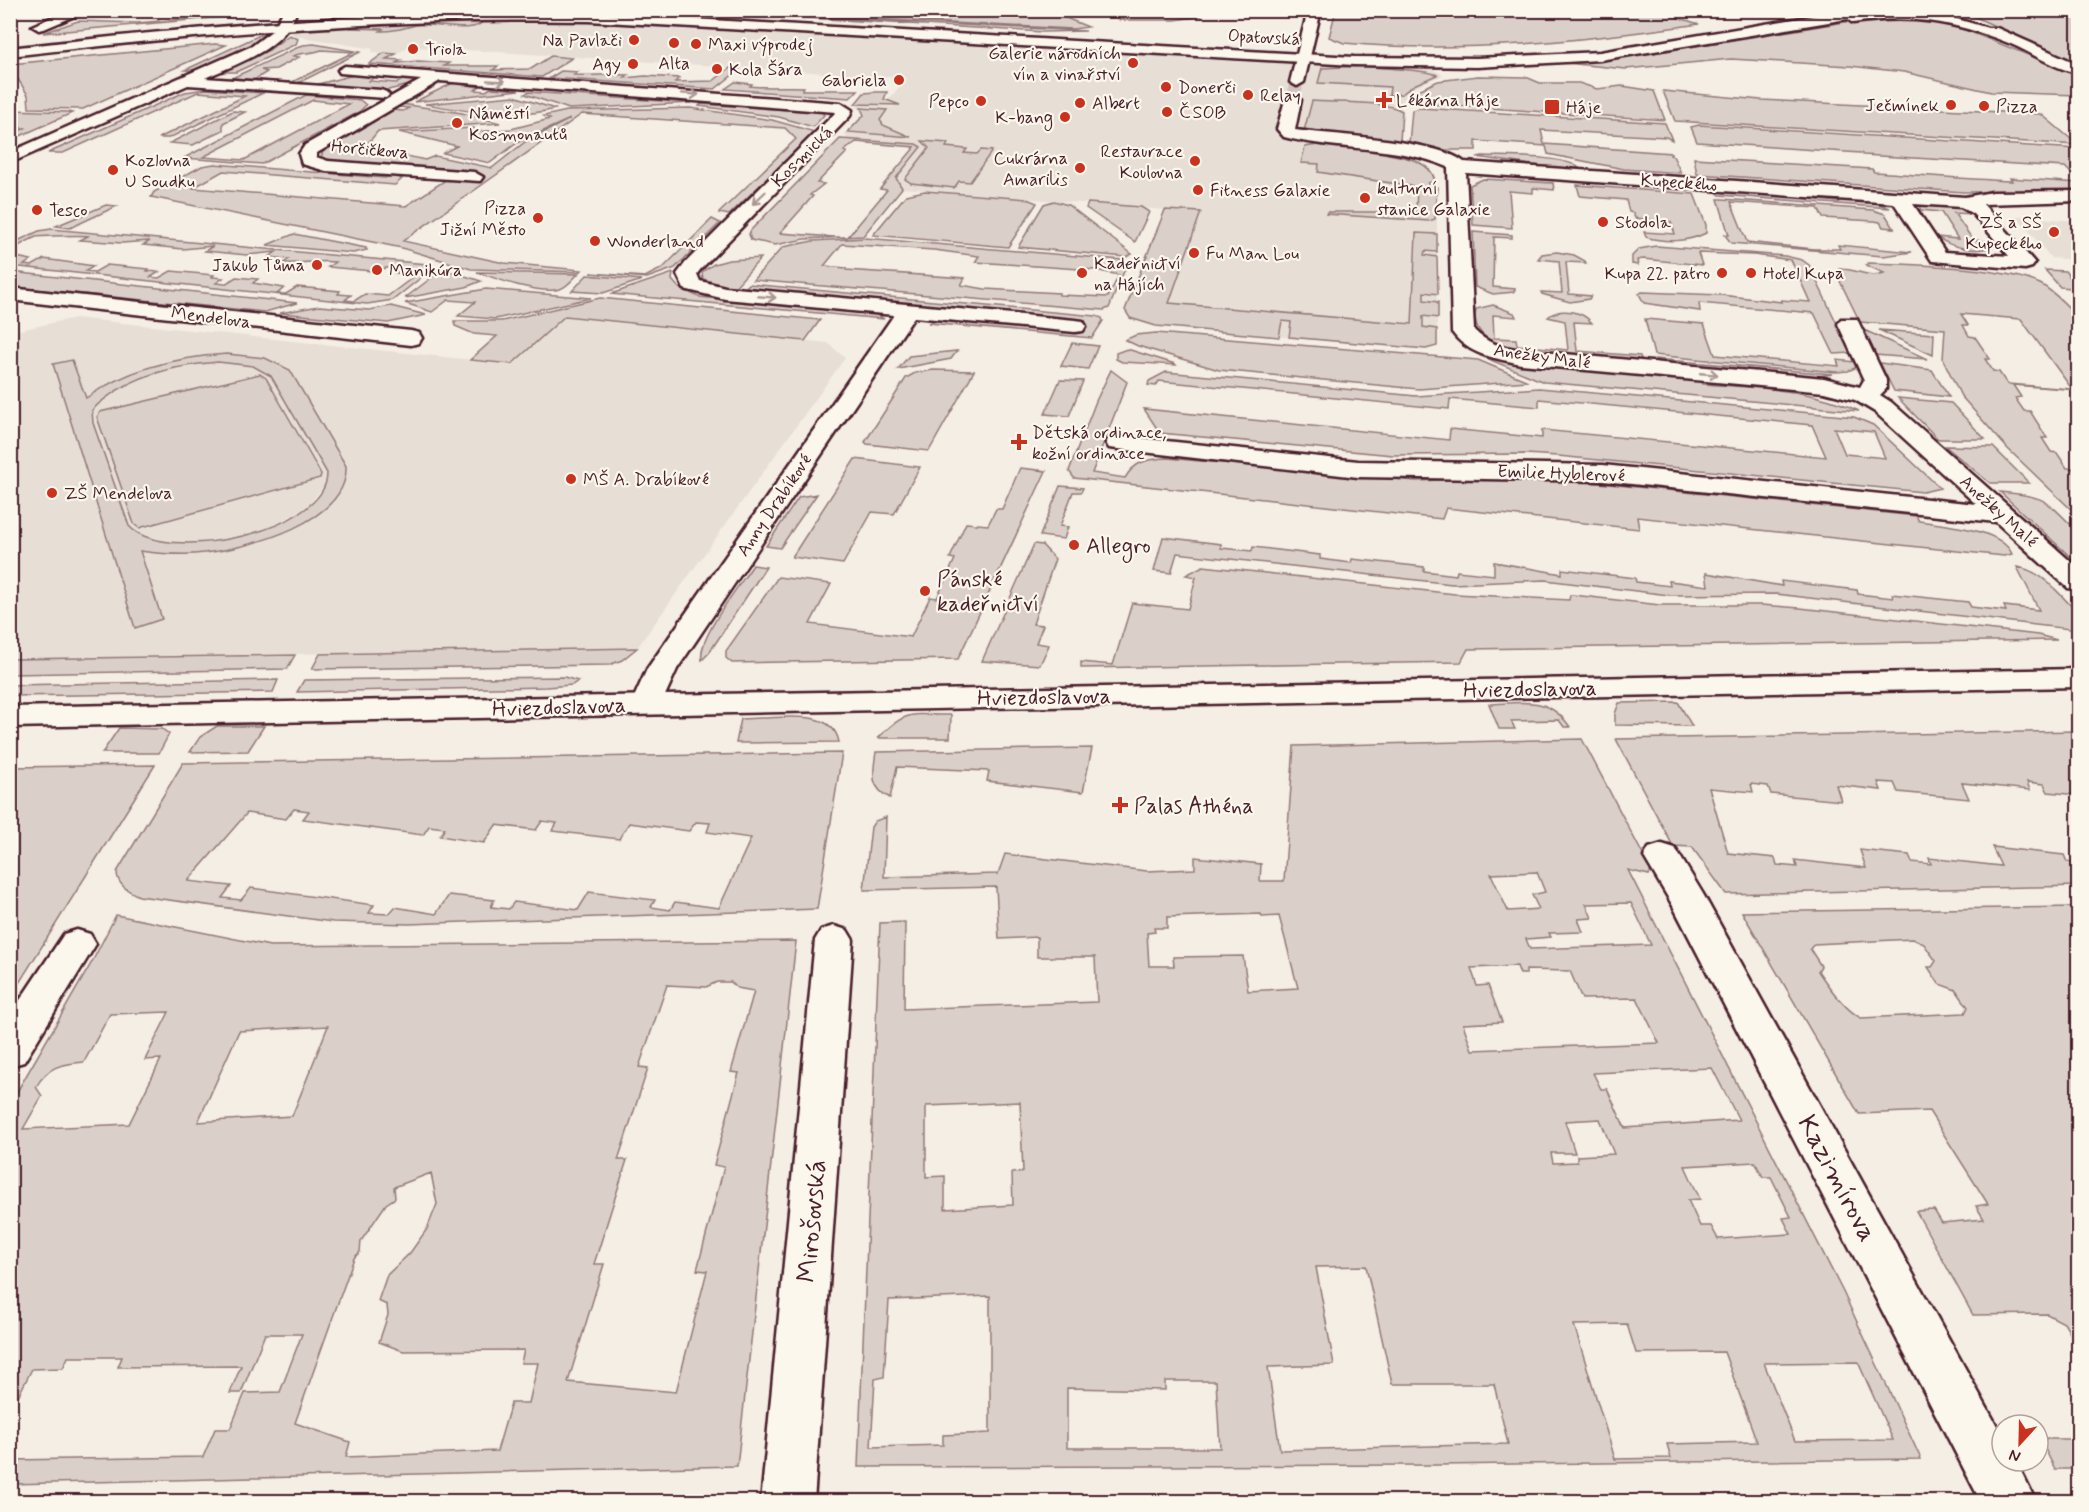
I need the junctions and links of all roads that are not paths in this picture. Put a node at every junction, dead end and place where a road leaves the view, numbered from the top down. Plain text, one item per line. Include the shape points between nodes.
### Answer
1 (83, 10) edge
2 (369, 10) edge
3 (637, 10) edge
4 (1315, 10) edge
5 (1836, 10) edge
6 (1874, 10) edge
7 (1945, 10) edge
8 (289, 16) edge
9 (39, 26) dead end
10 (2012, 40) junction
11 (1692, 42) junction
12 (10, 45) edge
13 (10, 52) edge
14 (1303, 54) junction
15 (2079, 69) edge
16 (345, 70) dead end
17 (437, 77) junction
18 (186, 80) junction
19 (1298, 82) tunnel mouth
20 (402, 96) junction
21 (1293, 100) tunnel mouth
22 (10, 158) edge
23 (1458, 167) junction
24 (474, 177) dead end
25 (2079, 196) edge
26 (1900, 198) junction
27 (1965, 202) junction
28 (10, 294) edge
29 (908, 311) junction
30 (1849, 324) dead end
31 (1075, 326) dead end
32 (411, 338) dead end
33 (1863, 395) junction
34 (1118, 443) dead end
35 (2004, 515) junction
36 (2079, 582) edge
37 (2079, 678) edge
38 (647, 704) junction
39 (10, 717) edge
40 (1662, 857) dead end
41 (834, 940) dead end
42 (77, 944) dead end
43 (10, 1050) edge
44 (788, 1502) edge
45 (2010, 1502) edge

1 - 9 street
2 - 8 street, Opatovská
3 - 14 street, Opatovská
4 - 14 street
5 - 14 street, Opatovská via 1561,47
6 - 11 street, Opatovská
7 - 10 street
8 - 12 street, Opatovská
8 - 13 street, Opatovská
8 - 14 street, Opatovská via 548,15
8 - 18 street via 275,37 257,49
10 - 11 street via 1946,19 1898,13
10 - 15 street
11 - 14 street, Opatovská via 1550,60 1418,63
14 - 19 street
16 - 17 street, Kosmická
17 - 20 street, Horčičkova
17 -> 29 street, Kosmická via 813,102 844,110 828,131 693,266 687,281 698,289 725,293
18 - 20 street
18 - 22 street
20 - 24 street, Horčičkova via 311,149 308,160 326,166
21 - 23 street via 1285,129 1290,134 1432,155
23 - 26 street, Kupeckého
23 -> 33 street, Anežky Malé via 1463,332 1479,345 1499,353 1824,385
25 - 27 street, Kupeckého via 1992,197
26 - 27 street, Kupeckého
26 - 27 street via 1939,257 2025,263 1980,210
28 - 32 street, Mendelova
29 - 31 street, Kosmická
29 - 38 street, Anny Drabíkové via 662,669
30 - 33 street via 1875,380 1874,389
33 - 35 street, Anežky Malé via 1883,407
34 - 35 street, Emilie Hyblerové via 1358,469 1603,472
35 - 36 street, Anežky Malé
37 - 38 street, Hviezdoslavova
38 - 39 street, Hviezdoslavova
40 - 45 street, Kazimírova
41 - 44 street, Mirošovská
42 - 43 street

